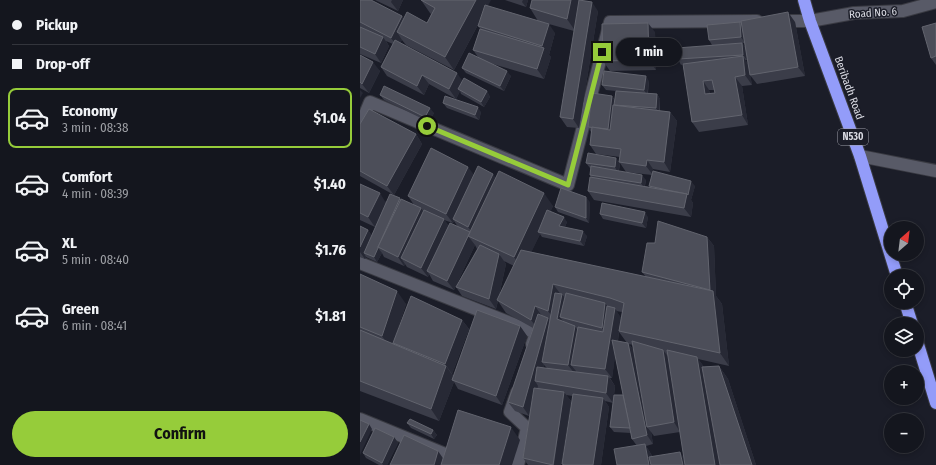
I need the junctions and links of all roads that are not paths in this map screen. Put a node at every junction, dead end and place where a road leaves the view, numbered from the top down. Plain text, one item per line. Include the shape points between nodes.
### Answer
1 (804, 0) edge
2 (936, 2) edge
3 (810, 21) junction
4 (360, 126) edge
5 (860, 156) junction
6 (936, 171) edge
7 (360, 263) edge
8 (895, 269) edge
9 (529, 354) edge
10 (922, 357) edge
11 (520, 383) edge
12 (936, 403) edge
13 (360, 419) edge
14 (453, 465) edge
15 (518, 465) edge

1 - 3 highway, Beribadh Road / N530
2 - 3 street, Road No. 6 via 903,10 854,13
3 - 4 street, Road No. 6 via 610,22 568,185 370,102
3 - 5 highway, Beribadh Road / N530
5 - 6 street
5 - 8 highway, Beribadh Road / N530
7 - 9 street via 536,333
10 - 12 highway
11 - 15 street via 510,412 527,428
13 - 14 street via 455,458

